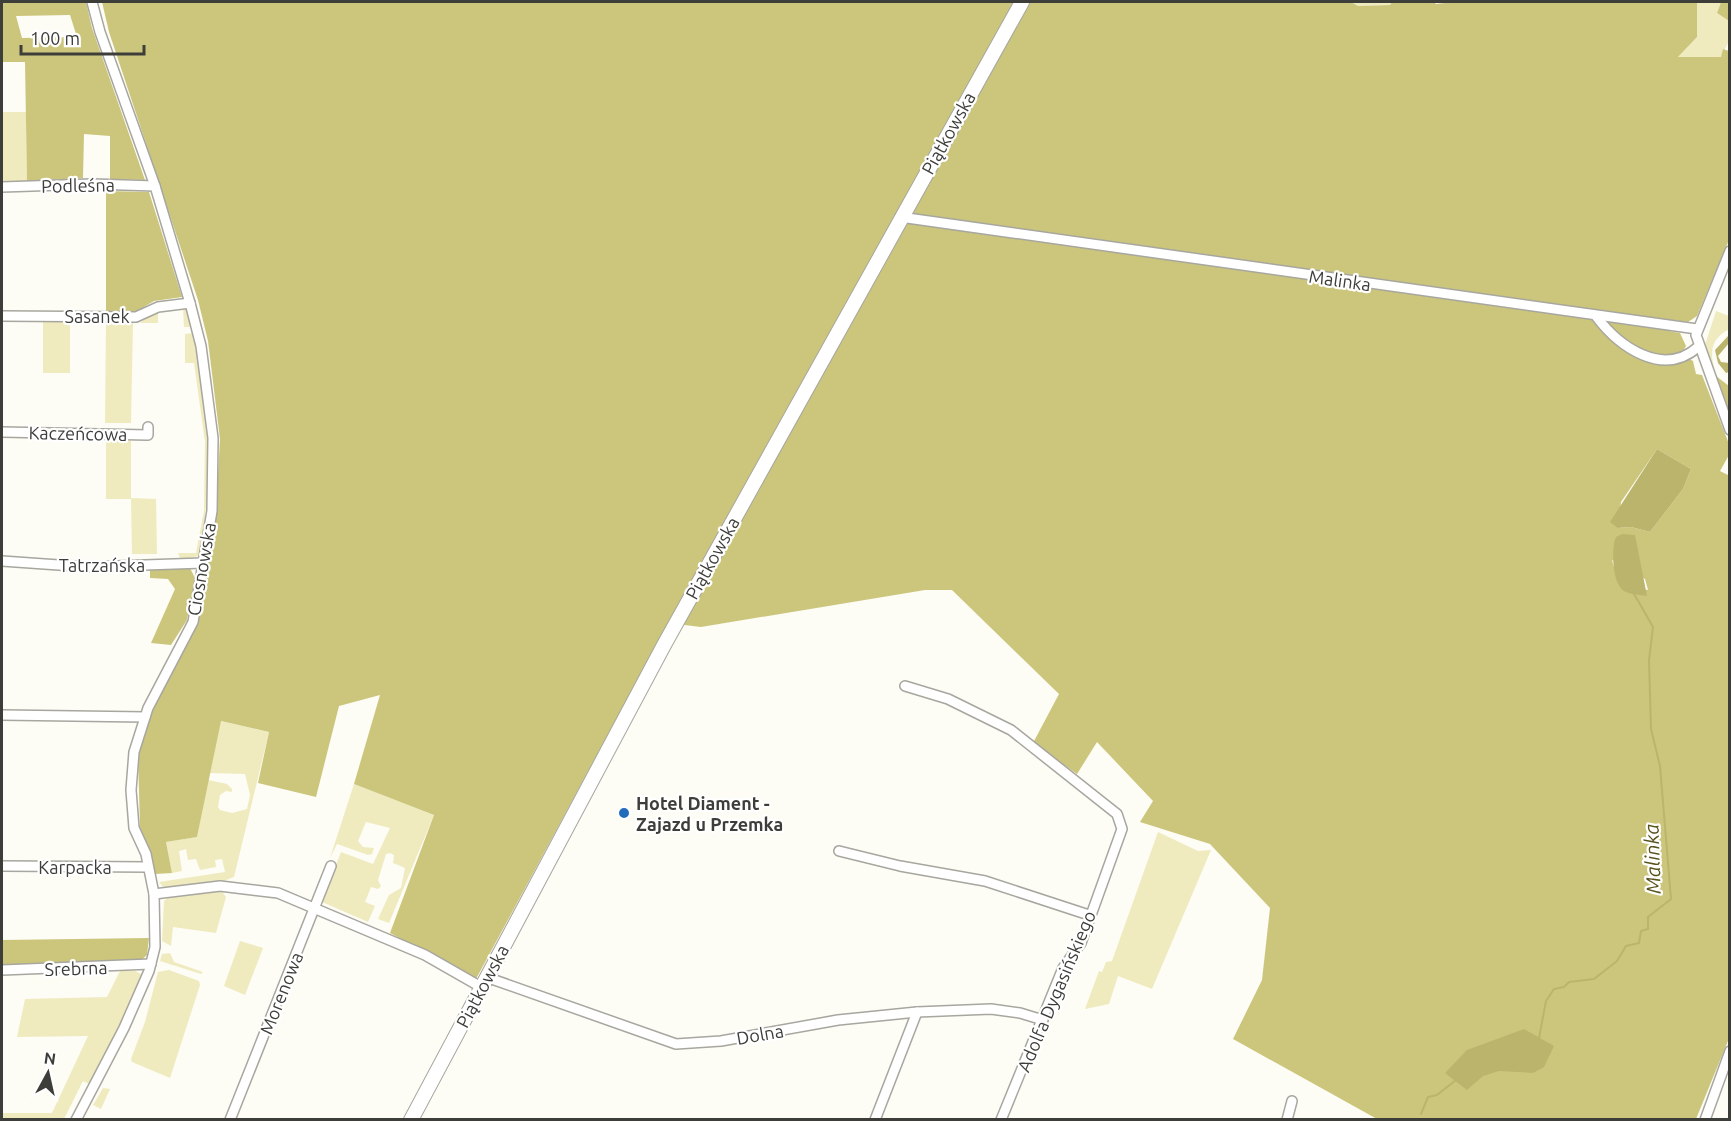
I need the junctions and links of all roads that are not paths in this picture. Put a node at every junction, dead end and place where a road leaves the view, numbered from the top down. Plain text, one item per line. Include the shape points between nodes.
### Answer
1 (92, 2) edge
2 (1022, 2) edge
3 (155, 186) junction
4 (2, 187) edge
5 (900, 216) junction
6 (1730, 251) edge
7 (190, 303) junction
8 (2, 316) edge
9 (1596, 316) junction
10 (1697, 329) junction
11 (1698, 347) junction
12 (148, 427) dead end
13 (1730, 430) edge
14 (2, 432) edge
15 (2, 561) edge
16 (203, 563) junction
17 (905, 686) dead end
18 (2, 715) edge
19 (145, 717) junction
20 (838, 851) dead end
21 (2, 866) edge
22 (331, 866) dead end
23 (148, 867) junction
24 (154, 894) junction
25 (315, 908) junction
26 (1089, 915) junction
27 (151, 964) junction
28 (2, 970) edge
29 (484, 982) junction
30 (917, 1012) junction
31 (1043, 1020) junction
32 (1730, 1051) edge
33 (1292, 1101) dead end
34 (76, 1119) edge
35 (230, 1119) edge
36 (411, 1119) edge
37 (875, 1119) edge
38 (1001, 1119) edge
39 (1287, 1119) edge
40 (1705, 1119) edge

1 - 3 street, Ciosnowska
2 - 5 main road, Piątkowska
3 - 4 street, Podleśna
3 - 7 street, Ciosnowska
5 - 9 street, Malinka
5 - 29 main road, Piątkowska
6 - 10 street
7 - 8 street, Sasanek via 158,307 136,317
7 - 16 street, Ciosnowska via 201,346 213,438 212,511
9 - 10 street, Malinka
9 - 11 street via 1636,352 1664,361 1685,358
10 - 11 street
11 - 13 street
12 - 14 street, Kaczeńcowa via 148,435
15 - 16 street, Tatrzańska via 87,567
16 - 19 street, Ciosnowska via 193,622
17 - 26 street, Adolfa Dygasińskiego via 948,699 1011,730 1117,814 1122,829
18 - 19 street
19 - 23 street, Ciosnowska via 134,752 131,790 134,828
20 - 26 street via 985,881
21 - 23 street, Karpacka
22 - 25 street, Morenowa
23 - 24 street, Ciosnowska
24 - 25 street, Dolna via 220,886 245,888 278,893
24 - 27 street, Ciosnowska via 156,923
25 - 29 street, Dolna
25 - 35 street, Morenowa
26 - 31 street, Adolfa Dygasińskiego via 1081,943 1063,968
27 - 28 street, Srebrna
27 - 34 street, Ciosnowska via 124,1028
29 - 30 street, Dolna via 676,1044 722,1041 838,1020
29 - 36 main road, Piątkowska
30 - 31 street, Dolna via 991,1009
30 - 37 street
31 - 38 street, Adolfa Dygasińskiego
32 - 40 street
33 - 39 street

